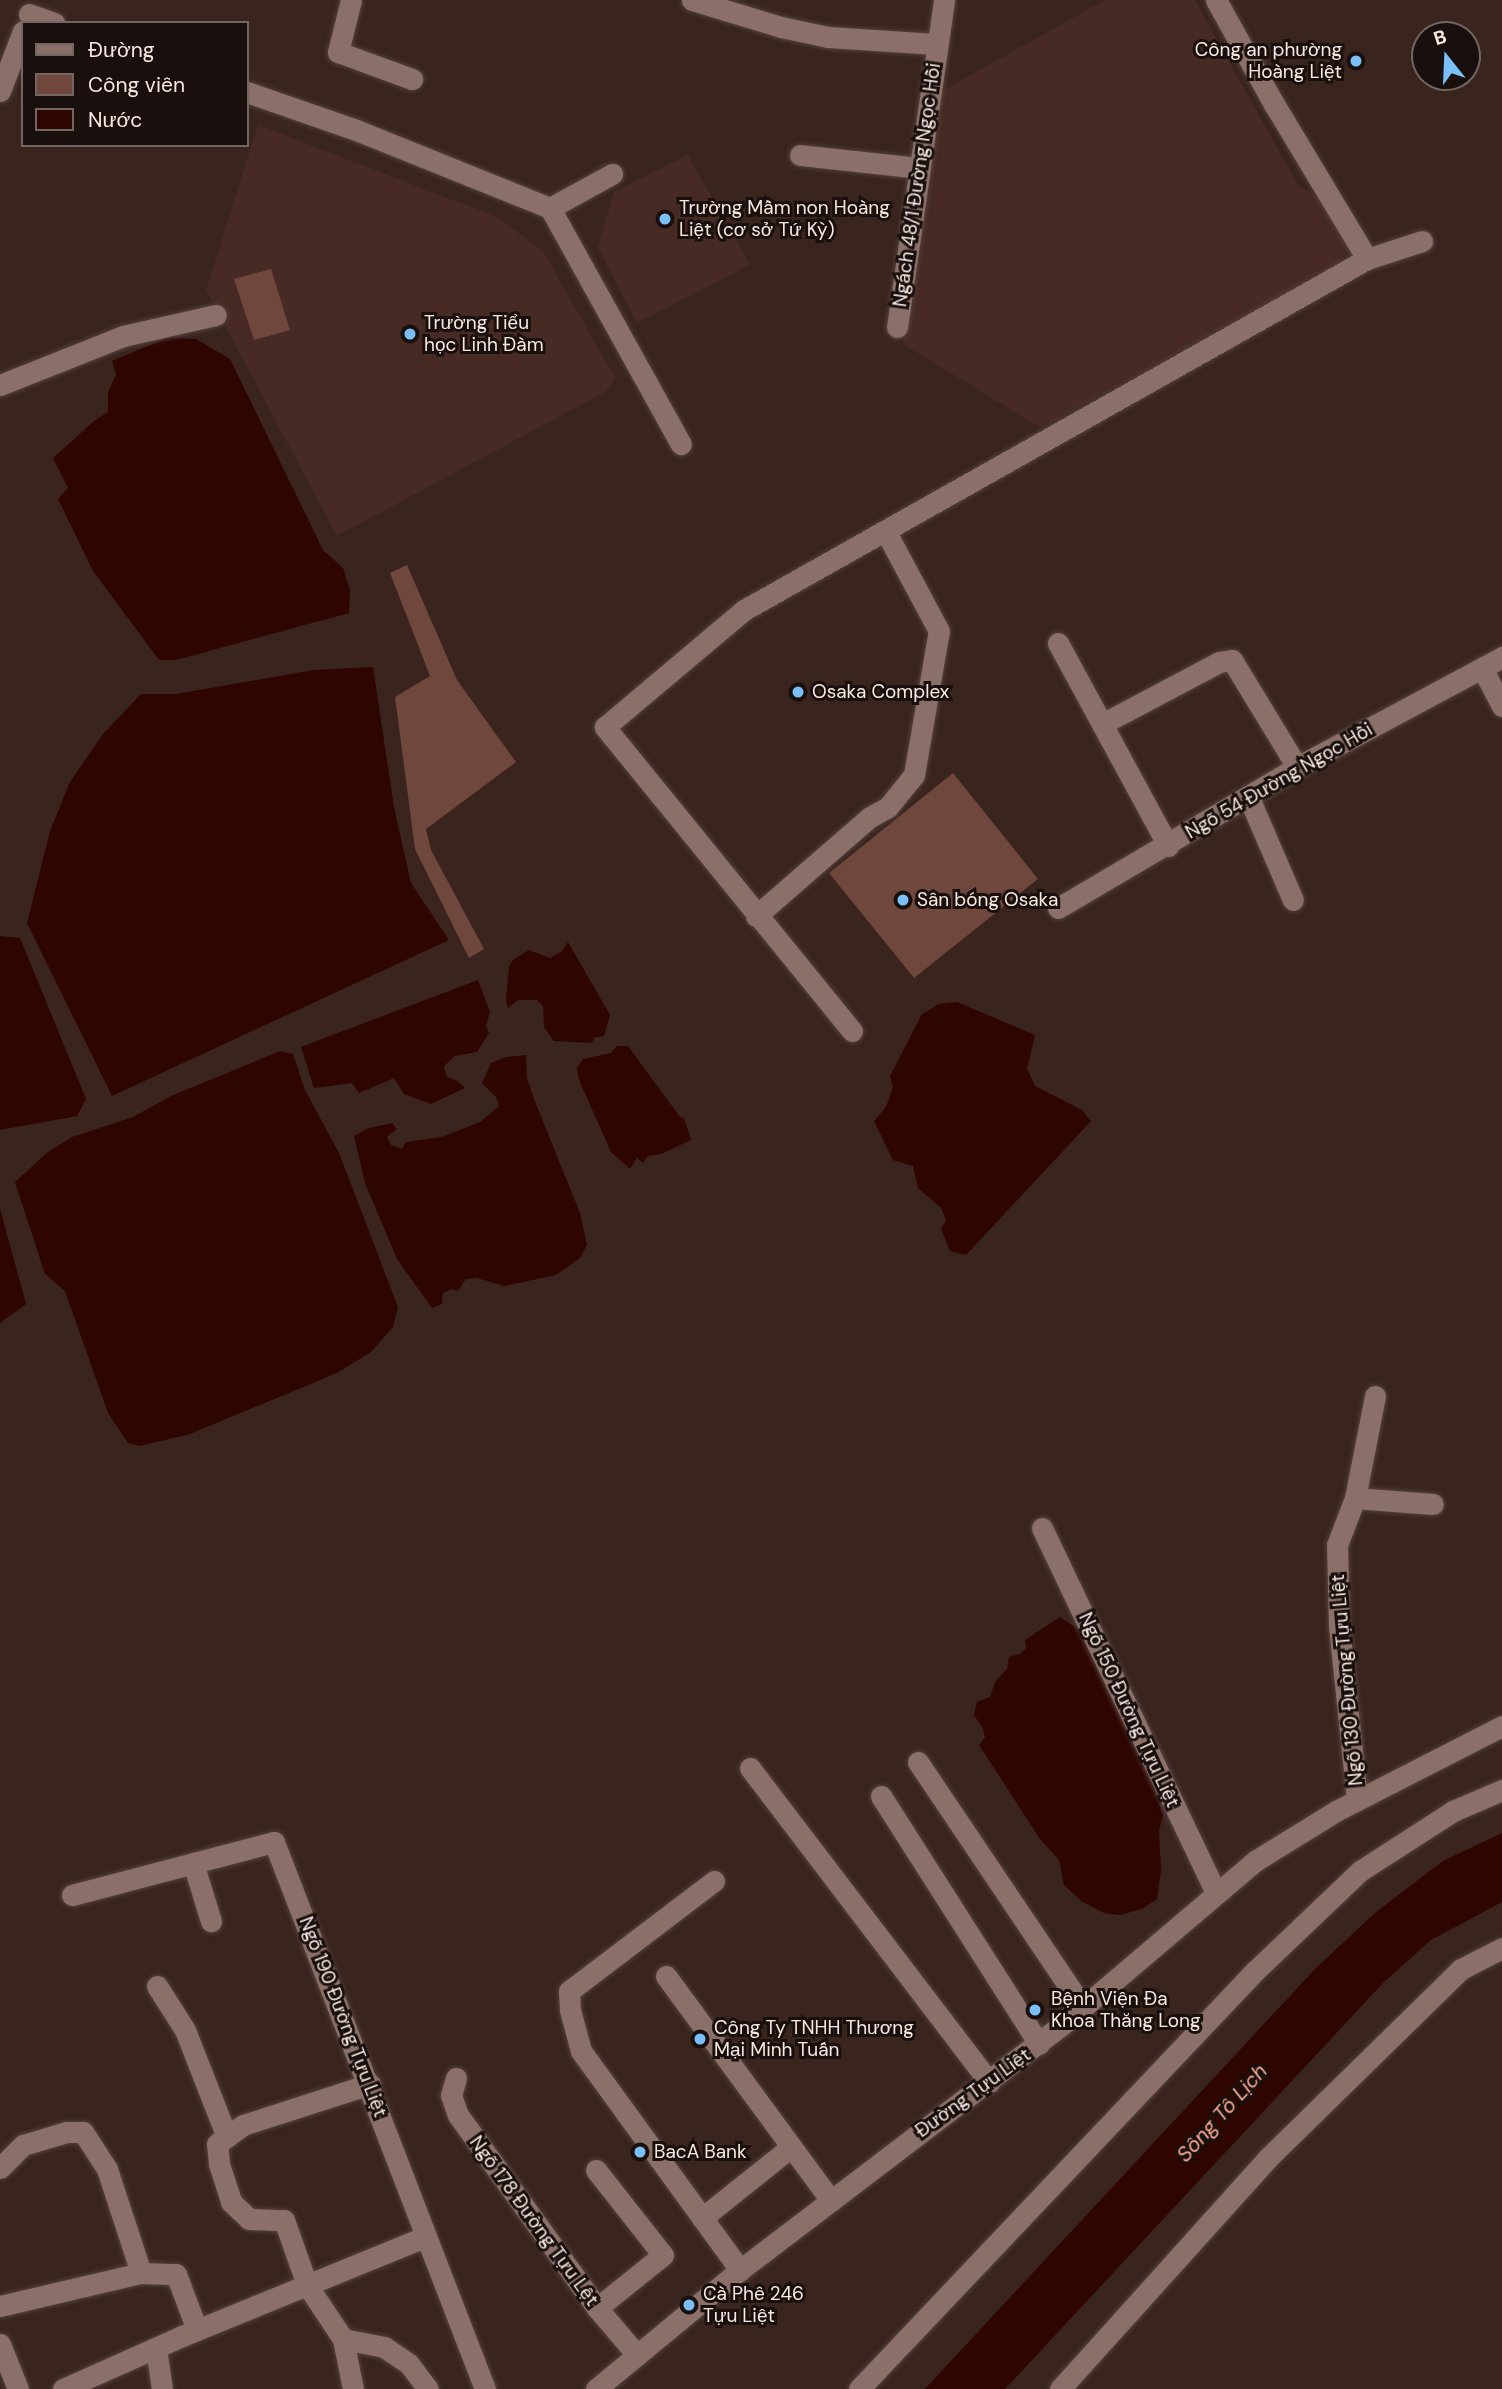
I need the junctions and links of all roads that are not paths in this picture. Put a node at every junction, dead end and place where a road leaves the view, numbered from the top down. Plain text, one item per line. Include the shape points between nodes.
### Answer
1 (351, 0) edge
2 (692, 0) edge
3 (944, 0) edge
4 (1216, 0) edge
5 (27, 17) edge
6 (45, 21) edge
7 (21, 33) edge
8 (936, 44) junction
9 (412, 79) dead end
10 (0, 91) edge
11 (248, 92) edge
12 (800, 155) dead end
13 (919, 168) junction
14 (612, 174) dead end
15 (550, 208) junction
16 (1422, 240) dead end
17 (1367, 259) junction
18 (216, 315) dead end
19 (897, 327) dead end
20 (0, 385) edge
21 (681, 444) dead end
22 (886, 532) junction
23 (1058, 643) dead end
24 (1502, 657) edge
25 (1482, 668) junction
26 (1502, 706) edge
27 (1102, 724) junction
28 (1297, 767) junction
29 (1249, 798) junction
30 (1168, 846) junction
31 (1293, 900) dead end
32 (1058, 908) dead end
33 (756, 915) junction
34 (852, 1031) dead end
35 (1375, 1396) dead end
36 (1355, 1498) junction
37 (1433, 1504) dead end
38 (1042, 1528) dead end
39 (1502, 1726) edge
40 (918, 1762) dead end
41 (750, 1768) dead end
42 (1502, 1790) edge
43 (881, 1796) dead end
44 (1357, 1800) junction
45 (192, 1863) junction
46 (714, 1881) dead end
47 (1216, 1892) junction
48 (72, 1895) dead end
49 (211, 1921) dead end
50 (1502, 1948) edge
51 (666, 1976) dead end
52 (157, 1986) dead end
53 (1083, 2008) junction
54 (1038, 2044) junction
55 (456, 2078) dead end
56 (989, 2082) junction
57 (370, 2084) junction
58 (227, 2137) junction
59 (791, 2147) junction
60 (0, 2168) edge
61 (596, 2170) dead end
62 (831, 2201) junction
63 (702, 2218) junction
64 (425, 2237) junction
65 (740, 2270) junction
66 (141, 2273) junction
67 (307, 2285) junction
68 (0, 2306) edge
69 (597, 2308) junction
70 (197, 2330) junction
71 (343, 2339) junction
72 (0, 2344) edge
73 (156, 2348) junction
74 (637, 2355) junction
75 (18, 2389) edge
76 (63, 2389) edge
77 (162, 2389) edge
78 (353, 2389) edge
79 (428, 2389) edge
80 (485, 2389) edge
81 (596, 2389) edge
82 (859, 2389) edge
83 (1060, 2389) edge

1 - 9 street via 338,52
2 - 8 street via 828,37
3 - 8 street, Ngách 48/1 Đường Ngọc Hồi
4 - 17 street
5 - 6 street
7 - 10 street
8 - 13 street, Ngách 48/1 Đường Ngọc Hồi
11 - 15 street
12 - 13 street
13 - 19 street, Ngách 48/1 Đường Ngọc Hồi
14 - 15 street
15 - 21 street
16 - 17 street
17 - 22 street
18 - 20 street via 123,336
22 - 33 street via 939,631 914,775 888,807 870,817
22 - 33 street via 744,610 605,727
23 - 27 street
24 - 25 street, Ngõ 54 Đường Ngọc Hồi
25 - 26 street
25 - 28 street, Ngõ 54 Đường Ngọc Hồi
27 - 28 street via 1219,662 1232,660
27 - 30 street
28 - 29 street, Ngõ 54 Đường Ngọc Hồi
29 - 30 street, Ngõ 54 Đường Ngọc Hồi
29 - 31 street
30 - 32 street, Ngõ 54 Đường Ngọc Hồi
33 - 34 street
35 - 36 street, Ngõ 130 Đường Tựu Liệt
36 - 37 street
36 - 44 street, Ngõ 130 Đường Tựu Liệt via 1337,1545 1339,1626
38 - 47 street, Ngõ 150 Đường Tựu Liệt
39 - 44 street, Đường Tựu Liệt
40 - 53 street
41 - 56 street
42 - 82 street via 1453,1811 1360,1871 1255,1971
43 - 54 street
44 - 47 street, Đường Tựu Liệt via 1291,1838
45 - 48 street, Ngõ 190 Đường Tựu Liệt
45 - 49 street
45 - 57 street, Ngõ 190 Đường Tựu Liệt via 274,1842
46 - 63 street via 569,1991 581,2051
47 - 53 street, Đường Tựu Liệt
50 - 83 street via 1461,1969 1268,2158
51 - 59 street
52 - 58 street via 185,2030
53 - 54 street, Đường Tựu Liệt
54 - 56 street, Đường Tựu Liệt
55 - 69 street, Ngõ 178 Đường Tựu Lệt via 451,2095 458,2115
56 - 62 street, Đường Tựu Liệt
57 - 58 street via 243,2126
57 - 64 street, Ngõ 190 Đường Tựu Liệt
58 - 67 street via 217,2144 231,2202 248,2219 284,2220
59 - 62 street
59 - 63 street
60 - 66 street via 23,2145 83,2132 107,2169
61 - 69 street via 663,2255
62 - 65 street, Đường Tựu Liệt
63 - 65 street
64 - 67 street
64 - 80 street, Ngõ 190 Đường Tựu Liệt
65 - 74 street, Đường Tựu Liệt
66 - 68 street
66 - 70 street via 176,2274
67 - 70 street
67 - 71 street
69 - 74 street, Ngõ 178 Đường Tựu Lệt
70 - 73 street
71 - 78 street
71 - 79 street via 384,2347 409,2364
72 - 75 street
73 - 76 street
73 - 77 street
74 - 81 street, Đường Tựu Liệt

